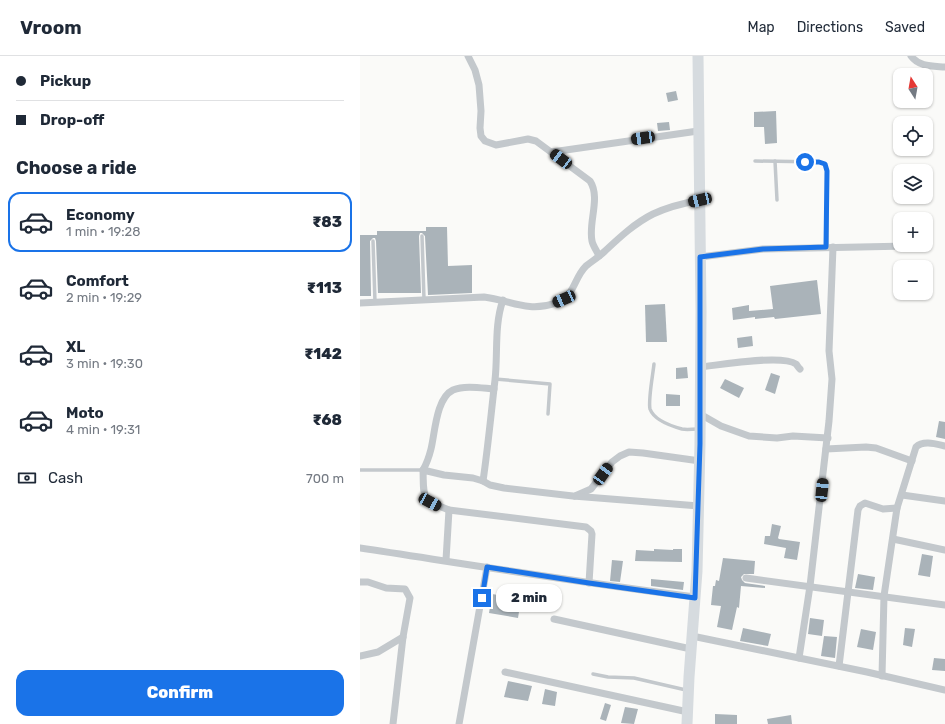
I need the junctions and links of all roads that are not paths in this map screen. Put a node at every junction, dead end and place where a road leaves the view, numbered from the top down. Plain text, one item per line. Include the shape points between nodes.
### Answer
1 (468, 56) edge
2 (698, 56) edge
3 (911, 56) edge
4 (945, 67) edge
5 (698, 131) junction
6 (552, 152) junction
7 (754, 160) dead end
8 (775, 161) junction
9 (700, 200) junction
10 (777, 200) dead end
11 (422, 236) dead end
12 (373, 241) dead end
13 (893, 246) edge
14 (830, 247) junction
15 (599, 256) junction
16 (700, 257) junction
17 (424, 299) junction
18 (503, 300) junction
19 (375, 302) junction
20 (360, 303) edge
21 (654, 364) dead end
22 (700, 367) junction
23 (800, 369) dead end
24 (495, 379) junction
25 (494, 389) junction
26 (548, 414) dead end
27 (700, 414) junction
28 (700, 429) junction
29 (828, 438) junction
30 (945, 446) edge
31 (826, 449) junction
32 (912, 461) junction
33 (700, 462) junction
34 (360, 470) edge
35 (423, 470) junction
36 (482, 481) junction
37 (902, 495) junction
38 (573, 496) junction
39 (945, 501) edge
40 (699, 506) junction
41 (897, 508) junction
42 (449, 510) junction
43 (893, 539) junction
44 (360, 548) edge
45 (945, 550) edge
46 (446, 560) junction
47 (487, 567) junction
48 (746, 578) dead end
49 (360, 582) edge
50 (589, 583) junction
51 (810, 586) junction
52 (849, 592) junction
53 (884, 596) junction
54 (695, 598) junction
55 (945, 605) edge
56 (554, 619) dead end
57 (692, 636) junction
58 (403, 637) junction
59 (691, 648) junction
60 (360, 656) edge
61 (799, 658) junction
62 (839, 666) junction
63 (505, 672) dead end
64 (593, 674) dead end
65 (882, 676) junction
66 (688, 690) junction
67 (945, 690) edge
68 (688, 712) junction
69 (393, 724) edge
70 (459, 724) edge
71 (687, 724) edge

1 - 6 street via 478,77 480,128 485,141 496,145 528,139 536,141
2 - 5 main road
3 - 4 street via 917,63 926,66
5 - 6 street
5 - 9 main road
6 - 15 street via 590,181 594,187 592,242
7 - 8 lane
8 - 10 lane
8 - 14 lane via 825,164
9 - 15 street via 653,214 629,229
9 - 16 main road
11 - 17 lane
12 - 19 lane
13 - 14 street
14 - 16 street via 763,249
14 - 29 street via 829,351 832,380
15 - 18 street via 585,267 573,290 564,299 555,303 531,306 516,305
16 - 22 main road
17 - 18 street via 484,297
17 - 19 street
18 - 24 street via 498,326
19 - 20 street
21 - 28 lane via 650,409 660,419 683,429
22 - 23 street via 772,360 787,361 796,364
22 - 27 main road
24 - 25 street
24 - 26 lane via 550,384
25 - 35 street via 462,388 448,394 441,402 428,461
25 - 36 street
27 - 28 main road
27 - 29 street via 721,426 749,436
28 - 33 main road
29 - 31 street
30 - 32 street via 919,444
31 - 32 street via 876,448
31 - 51 street
32 - 37 street
33 - 38 street via 629,452 612,462 591,489
33 - 40 main road
34 - 35 lane
35 - 36 street
35 - 42 street via 425,498
36 - 38 street via 504,488
37 - 39 street
37 - 41 street
38 - 40 street
40 - 54 main road
41 - 43 street
41 - 52 street via 883,509 865,503 860,506
42 - 46 street
42 - 50 street via 586,527 592,534
43 - 45 street
43 - 53 street
44 - 46 street
46 - 47 street
47 - 50 street
47 - 70 street
48 - 51 street
49 - 58 street via 405,589 408,592 410,598
50 - 54 street
51 - 52 street
51 - 61 street
52 - 53 street
52 - 62 street
53 - 55 street
53 - 65 street
54 - 57 main road
56 - 59 street
57 - 59 main road
57 - 61 street
58 - 60 street via 378,652
58 - 69 street
59 - 66 main road
61 - 62 street
62 - 65 street
63 - 68 street
64 - 66 lane via 634,678
65 - 67 street
66 - 68 main road
68 - 71 main road

